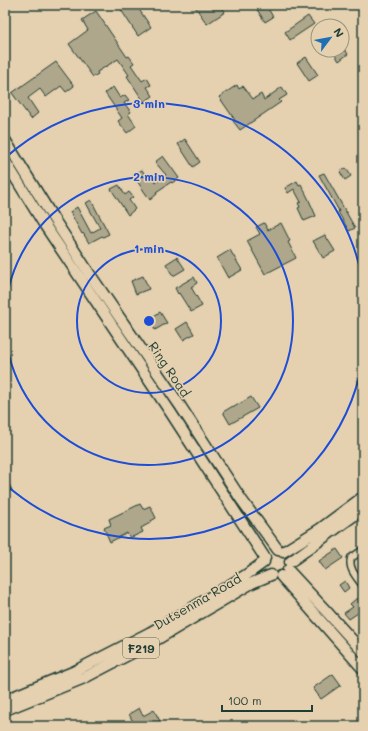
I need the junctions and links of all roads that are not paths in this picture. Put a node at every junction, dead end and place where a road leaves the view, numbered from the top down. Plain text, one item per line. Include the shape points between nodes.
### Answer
1 (5, 140) edge
2 (5, 161) edge
3 (363, 497) edge
4 (363, 509) edge
5 (363, 550) edge
6 (280, 551) junction
7 (265, 560) junction
8 (282, 571) junction
9 (363, 586) edge
10 (363, 652) edge
11 (363, 669) edge
12 (5, 700) edge
13 (5, 710) edge

1 - 6 main road, Ring Road via 85,267 259,526
2 - 7 main road
3 - 6 main road, F219 via 320,529
4 - 8 main road, Dutsenma Road / F219
5 - 9 street via 351,558 350,564 351,570
6 - 7 main road, F219 via 273,551
6 - 8 main road via 289,558
7 - 8 main road via 264,567 267,572
7 - 12 main road, Dutsenma Road / F219 via 246,575 149,633 75,671
8 - 10 main road via 327,612
8 - 11 main road
8 - 13 main road, Dutsenma Road / F219 via 252,583 84,678

